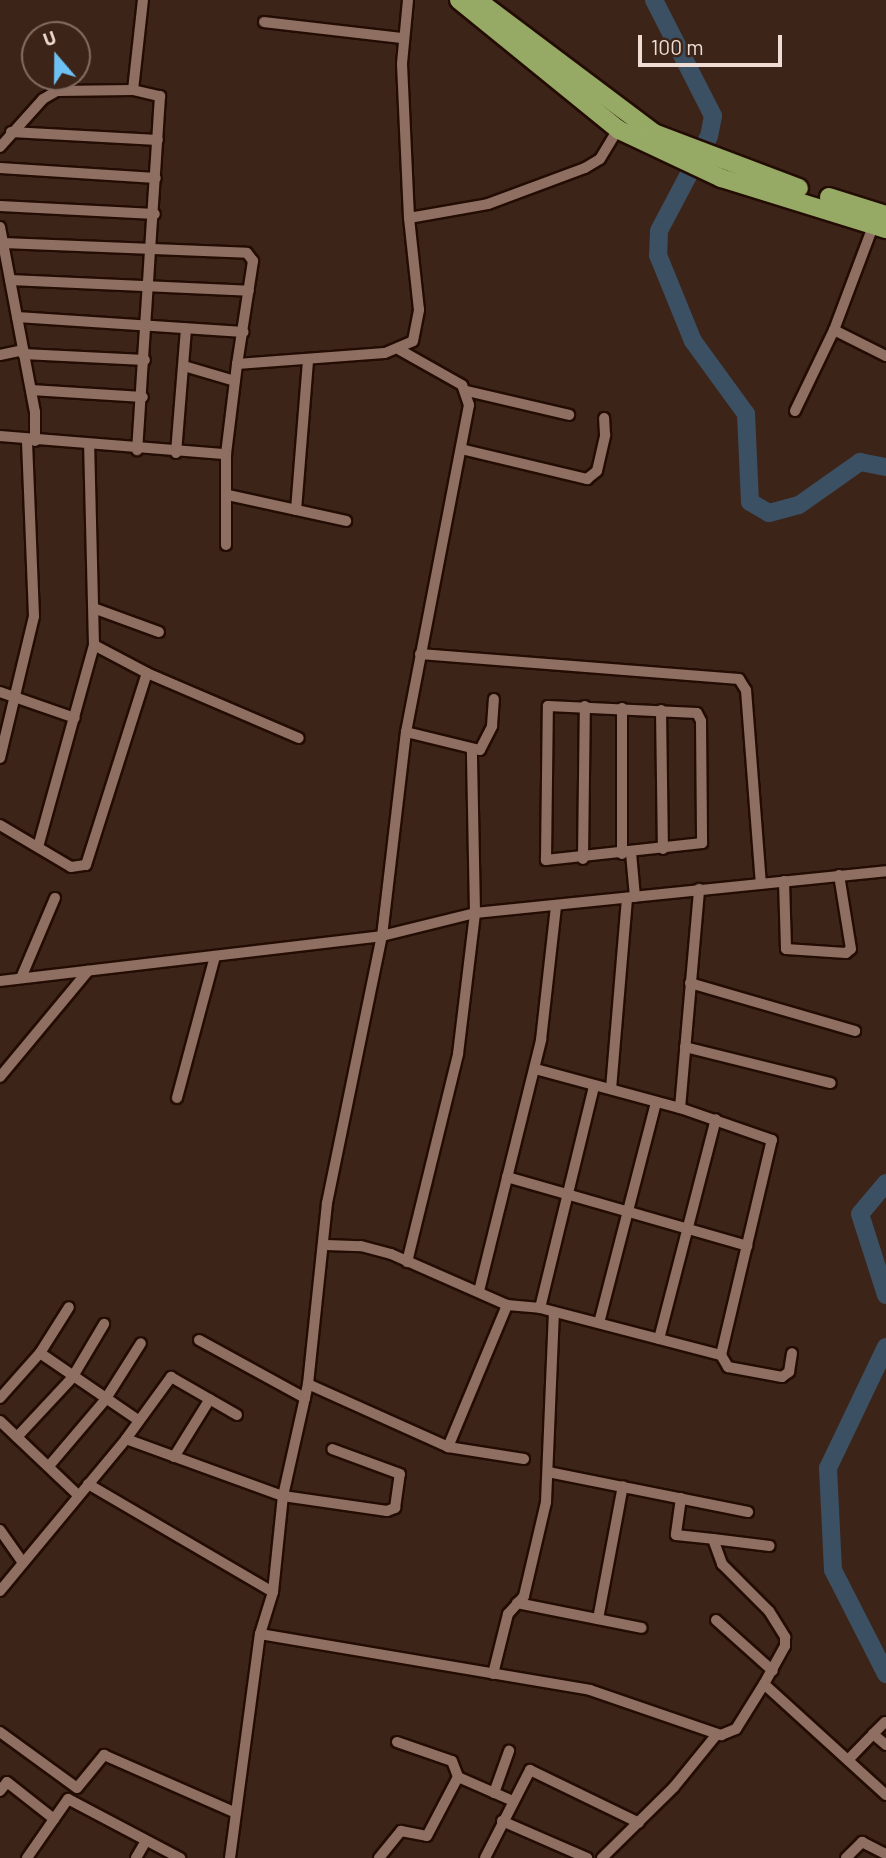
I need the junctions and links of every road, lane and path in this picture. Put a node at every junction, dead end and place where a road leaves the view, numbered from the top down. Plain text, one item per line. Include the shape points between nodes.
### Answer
1 (143, 0) edge
2 (408, 0) edge
3 (459, 0) edge
4 (477, 0) edge
5 (264, 22) dead end
6 (403, 38) junction
7 (133, 90) junction
8 (622, 123) junction
9 (10, 132) junction
10 (158, 141) junction
11 (0, 147) edge
12 (0, 168) edge
13 (156, 178) junction
14 (0, 206) edge
15 (155, 214) junction
16 (409, 218) junction
17 (881, 220) edge
18 (0, 228) edge
19 (3, 243) junction
20 (153, 250) junction
21 (10, 280) junction
22 (150, 286) junction
23 (249, 291) junction
24 (17, 317) junction
25 (147, 324) junction
26 (186, 327) junction
27 (834, 330) junction
28 (244, 332) junction
29 (400, 350) junction
30 (23, 352) junction
31 (0, 355) edge
32 (886, 356) edge
33 (145, 360) junction
34 (309, 360) junction
35 (237, 364) junction
36 (184, 366) junction
37 (235, 380) junction
38 (31, 390) junction
39 (467, 391) junction
40 (143, 397) junction
41 (795, 411) dead end
42 (569, 415) dead end
43 (604, 418) dead end
44 (0, 436) edge
45 (31, 441) junction
46 (89, 446) junction
47 (461, 449) junction
48 (137, 450) junction
49 (176, 453) junction
50 (226, 454) junction
51 (228, 495) junction
52 (296, 510) junction
53 (346, 521) dead end
54 (226, 545) dead end
55 (96, 609) junction
56 (159, 632) dead end
57 (94, 645) junction
58 (420, 654) junction
59 (147, 673) junction
60 (0, 692) edge
61 (16, 698) junction
62 (494, 699) dead end
63 (585, 706) junction
64 (622, 708) junction
65 (661, 710) junction
66 (75, 718) junction
67 (406, 732) junction
68 (299, 738) dead end
69 (472, 751) junction
70 (0, 758) edge
71 (0, 825) edge
72 (38, 847) junction
73 (663, 849) junction
74 (627, 854) junction
75 (583, 859) junction
76 (886, 871) edge
77 (839, 875) junction
78 (784, 881) junction
79 (761, 883) junction
80 (699, 889) junction
81 (55, 898) dead end
82 (631, 898) junction
83 (556, 906) junction
84 (475, 913) junction
85 (382, 936) junction
86 (215, 956) junction
87 (88, 971) junction
88 (21, 978) junction
89 (0, 981) edge
90 (690, 983) junction
91 (855, 1031) dead end
92 (685, 1047) junction
93 (535, 1069) junction
94 (0, 1077) edge
95 (831, 1083) dead end
96 (594, 1086) junction
97 (611, 1089) junction
98 (177, 1098) dead end
99 (656, 1102) junction
100 (680, 1108) junction
101 (716, 1119) junction
102 (508, 1177) junction
103 (566, 1196) junction
104 (628, 1213) junction
105 (687, 1229) junction
106 (326, 1245) junction
107 (747, 1246) junction
108 (407, 1262) junction
109 (479, 1291) junction
110 (507, 1305) junction
111 (69, 1307) dead end
112 (540, 1308) junction
113 (554, 1312) junction
114 (599, 1323) junction
115 (104, 1324) dead end
116 (659, 1339) junction
117 (199, 1340) dead end
118 (141, 1343) dead end
119 (40, 1353) junction
120 (792, 1353) dead end
121 (721, 1355) junction
122 (72, 1378) junction
123 (308, 1384) junction
124 (0, 1398) edge
125 (210, 1398) junction
126 (305, 1398) junction
127 (106, 1400) junction
128 (237, 1415) dead end
129 (138, 1420) junction
130 (0, 1421) edge
131 (17, 1437) junction
132 (126, 1440) junction
133 (448, 1447) junction
134 (332, 1448) dead end
135 (174, 1457) junction
136 (524, 1459) dead end
137 (49, 1466) junction
138 (548, 1472) junction
139 (88, 1484) junction
140 (623, 1486) junction
141 (78, 1495) junction
142 (283, 1496) junction
143 (681, 1498) junction
144 (748, 1512) dead end
145 (0, 1530) edge
146 (713, 1539) junction
147 (770, 1546) dead end
148 (22, 1562) junction
149 (0, 1591) edge
150 (273, 1592) junction
151 (517, 1603) junction
152 (598, 1619) junction
153 (716, 1620) dead end
154 (642, 1628) dead end
155 (260, 1634) junction
156 (774, 1671) junction
157 (493, 1674) junction
158 (764, 1684) junction
159 (885, 1721) edge
160 (0, 1732) edge
161 (717, 1734) junction
162 (873, 1734) junction
163 (397, 1742) dead end
164 (886, 1745) edge
165 (509, 1751) dead end
166 (848, 1760) junction
167 (457, 1777) junction
168 (77, 1788) junction
169 (0, 1791) edge
170 (494, 1793) junction
171 (886, 1795) edge
172 (68, 1799) junction
173 (513, 1801) junction
174 (236, 1813) junction
175 (54, 1819) junction
176 (502, 1821) junction
177 (639, 1823) junction
178 (146, 1841) junction
179 (886, 1854) edge
180 (27, 1858) edge
181 (136, 1858) edge
182 (180, 1858) edge
183 (230, 1858) edge
184 (379, 1858) edge
185 (485, 1858) edge
186 (587, 1858) edge
187 (602, 1858) edge
188 (846, 1858) edge

1 - 7 street
2 - 6 street
3 - 8 highway
4 - 8 highway
5 - 6 street
6 - 16 street
7 - 9 street via 57,91
7 - 10 street via 160,96
8 - 16 street via 590,166 488,204
8 - 17 highway via 723,171
9 - 10 street
9 - 11 street
10 - 13 street
12 - 13 street
13 - 15 street
14 - 15 street
15 - 20 street
16 - 29 street via 419,326 412,341
17 - 27 street
18 - 19 street
19 - 20 street
19 - 21 street
20 - 22 street
20 - 23 street via 247,253 253,261
21 - 22 street
21 - 24 street
22 - 23 street
22 - 25 street
23 - 28 street
24 - 25 street
24 - 30 street
25 - 26 street
25 - 33 street
26 - 28 street
26 - 36 street
27 - 32 street
27 - 41 street
28 - 35 street
29 - 34 street
29 - 39 street
30 - 31 street
30 - 33 street
30 - 38 street
33 - 40 street
34 - 35 street
34 - 52 street
35 - 37 street
36 - 37 street
36 - 49 street
37 - 50 street
38 - 40 street
38 - 45 street
39 - 42 street
39 - 47 street
40 - 48 street
43 - 47 street via 597,471 587,479
44 - 45 street
45 - 46 street
45 - 61 street via 34,615
46 - 48 street
46 - 55 street
47 - 58 street
48 - 49 street
49 - 50 street
50 - 51 street
51 - 52 street
51 - 54 street
52 - 53 street
55 - 56 street
55 - 57 street
57 - 59 street
57 - 66 street
58 - 67 street
58 - 79 street via 739,679 746,690
59 - 68 street
59 - 72 street via 88,863 71,867
60 - 61 street
61 - 66 street
61 - 70 street
62 - 69 street via 490,732 482,748
63 - 64 street
63 - 75 street
63 - 75 street via 554,704 545,713 544,856 551,862
64 - 65 street
64 - 74 street
65 - 73 street
65 - 73 street via 695,712 700,717 704,835 696,846
66 - 72 street
67 - 69 street
67 - 85 street
69 - 84 street
71 - 72 street
73 - 74 street
74 - 75 street
74 - 82 street
76 - 77 street
77 - 78 street
77 - 78 street via 850,949 846,953 786,949
78 - 79 street
79 - 80 street
80 - 82 street
80 - 90 street
81 - 88 street
82 - 83 street
82 - 97 street
83 - 84 street
83 - 93 street
84 - 85 street
84 - 108 street via 456,1071
85 - 86 street
85 - 106 street via 327,1203
86 - 87 street
86 - 98 street
87 - 88 street
87 - 94 street
88 - 89 street
90 - 91 street
90 - 92 street
92 - 95 street
92 - 100 street
93 - 96 street
93 - 102 street
96 - 97 street
96 - 103 street
97 - 99 street
99 - 100 street
99 - 104 street
100 - 101 street
101 - 105 street
101 - 107 street via 767,1135 773,1143
102 - 103 street
102 - 109 street
103 - 104 street
103 - 112 street
104 - 105 street
104 - 114 street
105 - 107 street
105 - 116 street
106 - 108 street via 369,1247
106 - 123 street
107 - 121 street
108 - 109 street
109 - 110 street
110 - 112 street
110 - 133 street
111 - 119 street
112 - 113 street
113 - 114 street
113 - 138 street
114 - 116 street
115 - 122 street
116 - 121 street
117 - 126 street
118 - 127 street
119 - 122 street
119 - 124 street
120 - 121 street via 789,1372 782,1377 728,1367
122 - 127 street
122 - 131 street
123 - 126 street
123 - 133 street
125 - 128 street
125 - 129 street via 170,1377
125 - 135 street
126 - 142 street
127 - 129 street
127 - 137 street
129 - 132 street
130 - 131 street
131 - 137 street
132 - 135 street
132 - 139 street
133 - 136 street
134 - 142 street via 400,1474 395,1508 387,1511
135 - 142 street
137 - 141 street
138 - 140 street
138 - 151 street via 542,1521 524,1596
139 - 141 street
139 - 150 street
140 - 143 street
140 - 152 street
141 - 148 street
142 - 150 street
143 - 144 street
143 - 146 street via 676,1535
145 - 148 street
146 - 147 street
146 - 156 street via 722,1564 769,1611 785,1637
148 - 149 street
150 - 155 street
151 - 152 street
151 - 157 street via 508,1614
152 - 154 street
153 - 156 street
155 - 157 street
155 - 174 street
156 - 158 street
157 - 161 street via 590,1690
158 - 161 street via 736,1729
158 - 166 street
159 - 162 street
160 - 168 street
161 - 177 street
162 - 164 street
162 - 166 street
163 - 167 street via 452,1761
165 - 170 street
166 - 171 street
167 - 170 street
167 - 184 street via 427,1836 401,1831
168 - 172 street
168 - 174 street via 104,1755
169 - 175 street via 7,1782
170 - 173 street
172 - 175 street
172 - 178 street
173 - 176 street
173 - 177 street via 526,1774 534,1770
174 - 183 street
175 - 180 street
176 - 185 street
176 - 186 street
177 - 187 street
178 - 181 street
178 - 182 street
179 - 188 street via 862,1842

